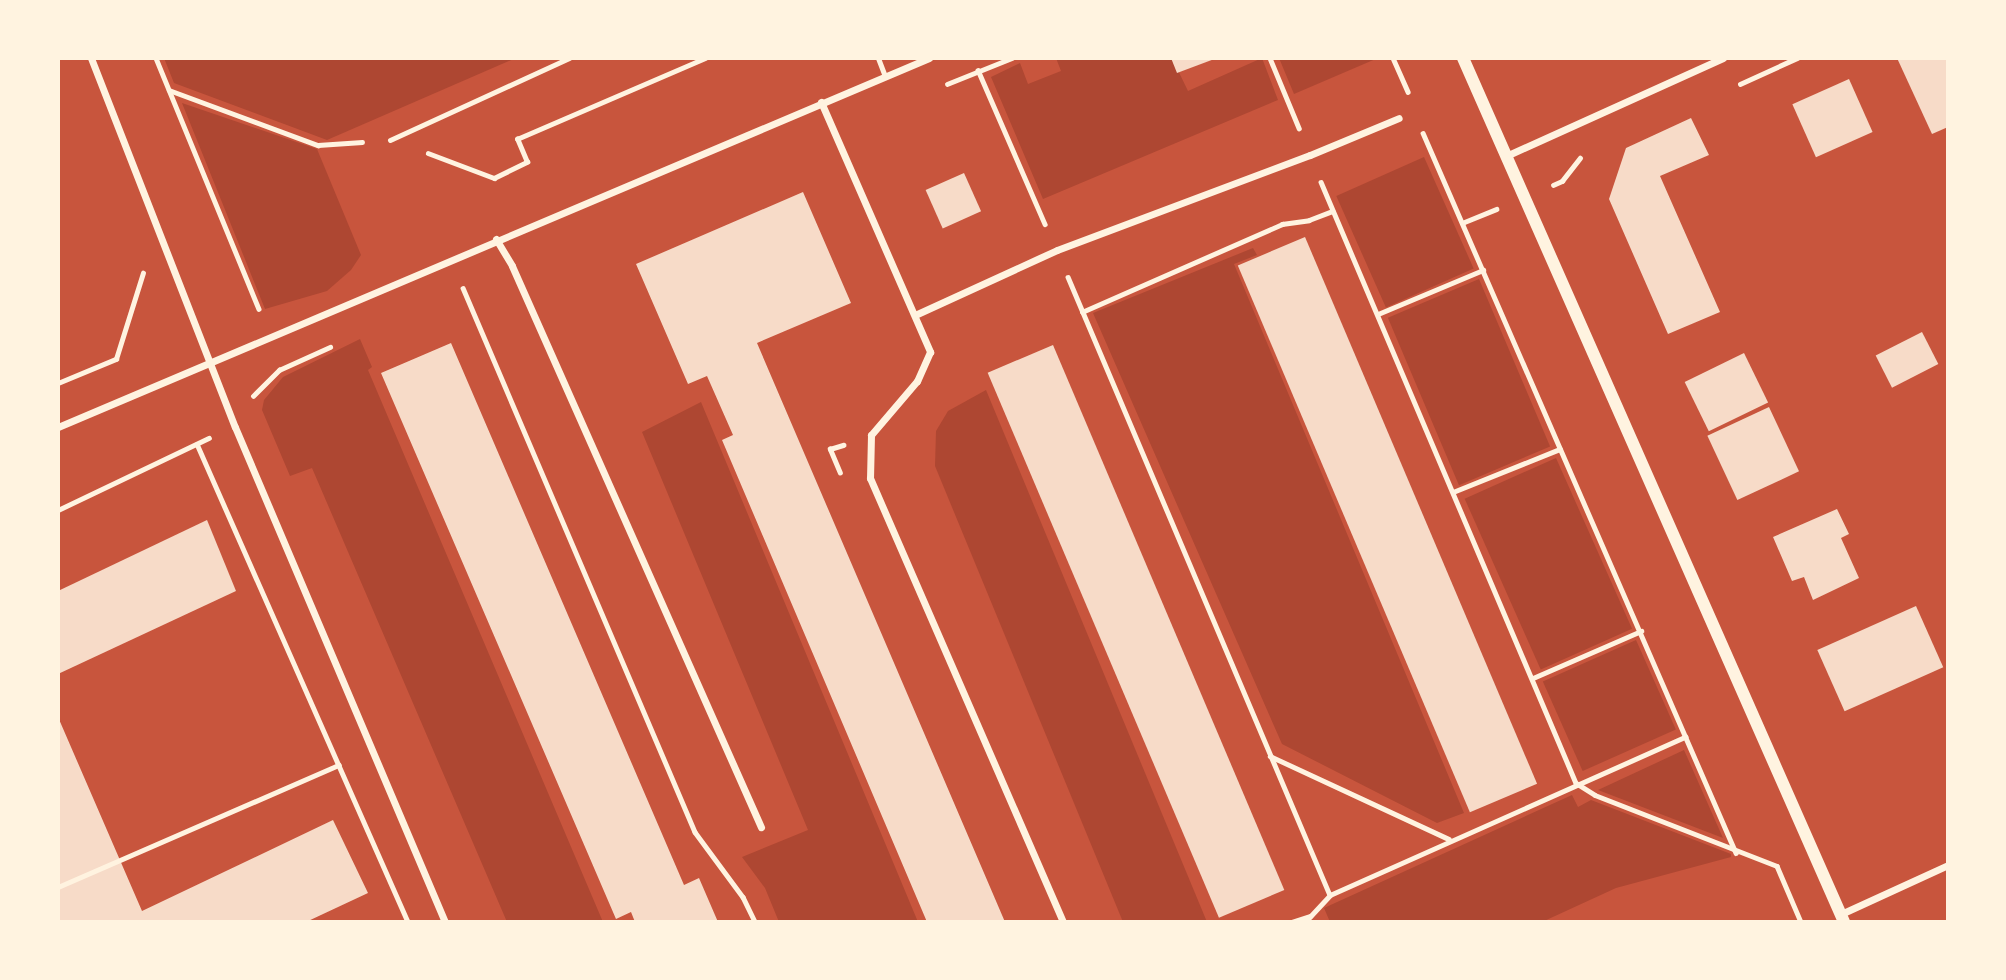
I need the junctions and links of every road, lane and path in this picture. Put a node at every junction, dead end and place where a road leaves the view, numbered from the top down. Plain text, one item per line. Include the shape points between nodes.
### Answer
1 (91, 58) edge
2 (156, 58) edge
3 (569, 58) edge
4 (878, 58) edge
5 (929, 58) edge
6 (1270, 58) edge
7 (1393, 58) edge
8 (1463, 58) edge
9 (1723, 58) edge
10 (1797, 58) edge
11 (978, 70) dead end
12 (886, 76) junction
13 (1735, 86) dead end
14 (1410, 98) dead end
15 (821, 102) junction
16 (1399, 118) dead end
17 (1418, 120) dead end
18 (390, 140) dead end
19 (1588, 154) dead end
20 (1310, 155) junction
21 (1506, 156) junction
22 (1524, 198) junction
23 (1332, 211) junction
24 (1462, 223) junction
25 (496, 239) junction
26 (1057, 250) junction
27 (1483, 270) junction
28 (143, 272) dead end
29 (463, 288) dead end
30 (1082, 312) junction
31 (1378, 314) junction
32 (915, 315) junction
33 (270, 339) junction
34 (211, 363) junction
35 (279, 370) dead end
36 (58, 383) edge
37 (58, 427) edge
38 (197, 444) dead end
39 (1560, 449) junction
40 (1453, 492) junction
41 (1641, 631) junction
42 (1533, 678) junction
43 (1686, 737) junction
44 (1270, 756) junction
45 (339, 765) junction
46 (1576, 783) junction
47 (761, 827) dead end
48 (1450, 840) junction
49 (1737, 853) junction
50 (1948, 865) edge
51 (58, 887) edge
52 (1330, 895) junction
53 (1311, 915) junction
54 (1842, 918) edge
55 (408, 922) edge
56 (445, 922) edge
57 (755, 922) edge
58 (1063, 922) edge
59 (1292, 922) edge
60 (1305, 922) edge
61 (1801, 922) edge

1 - 34 street
2 - 33 path
3 - 18 lane
4 - 12 lane
5 - 12 street
6 - 20 path
7 - 14 path
8 - 21 street
9 - 21 street
10 - 13 path
11 - 26 path
12 - 15 street
15 - 25 street
15 - 32 street
16 - 20 street
17 - 24 path
19 - 22 path via 1575,160 1562,181
20 - 23 path
20 - 26 street
21 - 22 street
22 - 24 path
22 - 54 street
23 - 30 path via 1282,224
23 - 31 path
24 - 27 path
25 - 33 street
25 - 47 street
26 - 30 path
26 - 32 street
27 - 31 path
27 - 39 path
28 - 36 path via 116,359
29 - 57 path via 695,832 743,897
30 - 44 path
31 - 40 path
32 - 58 street via 930,352 917,381 871,435 870,478
33 - 34 street
33 - 35 path
34 - 37 street
34 - 56 street
38 - 45 path
39 - 40 path
39 - 41 path
40 - 42 path
41 - 42 path
41 - 43 path
42 - 46 path
43 - 46 path
43 - 49 path
44 - 48 path
44 - 52 path
45 - 51 path
45 - 55 path
46 - 48 path
46 - 49 path
48 - 52 path
49 - 61 path via 1777,866
50 - 54 street
52 - 53 path
53 - 59 path
53 - 60 path

